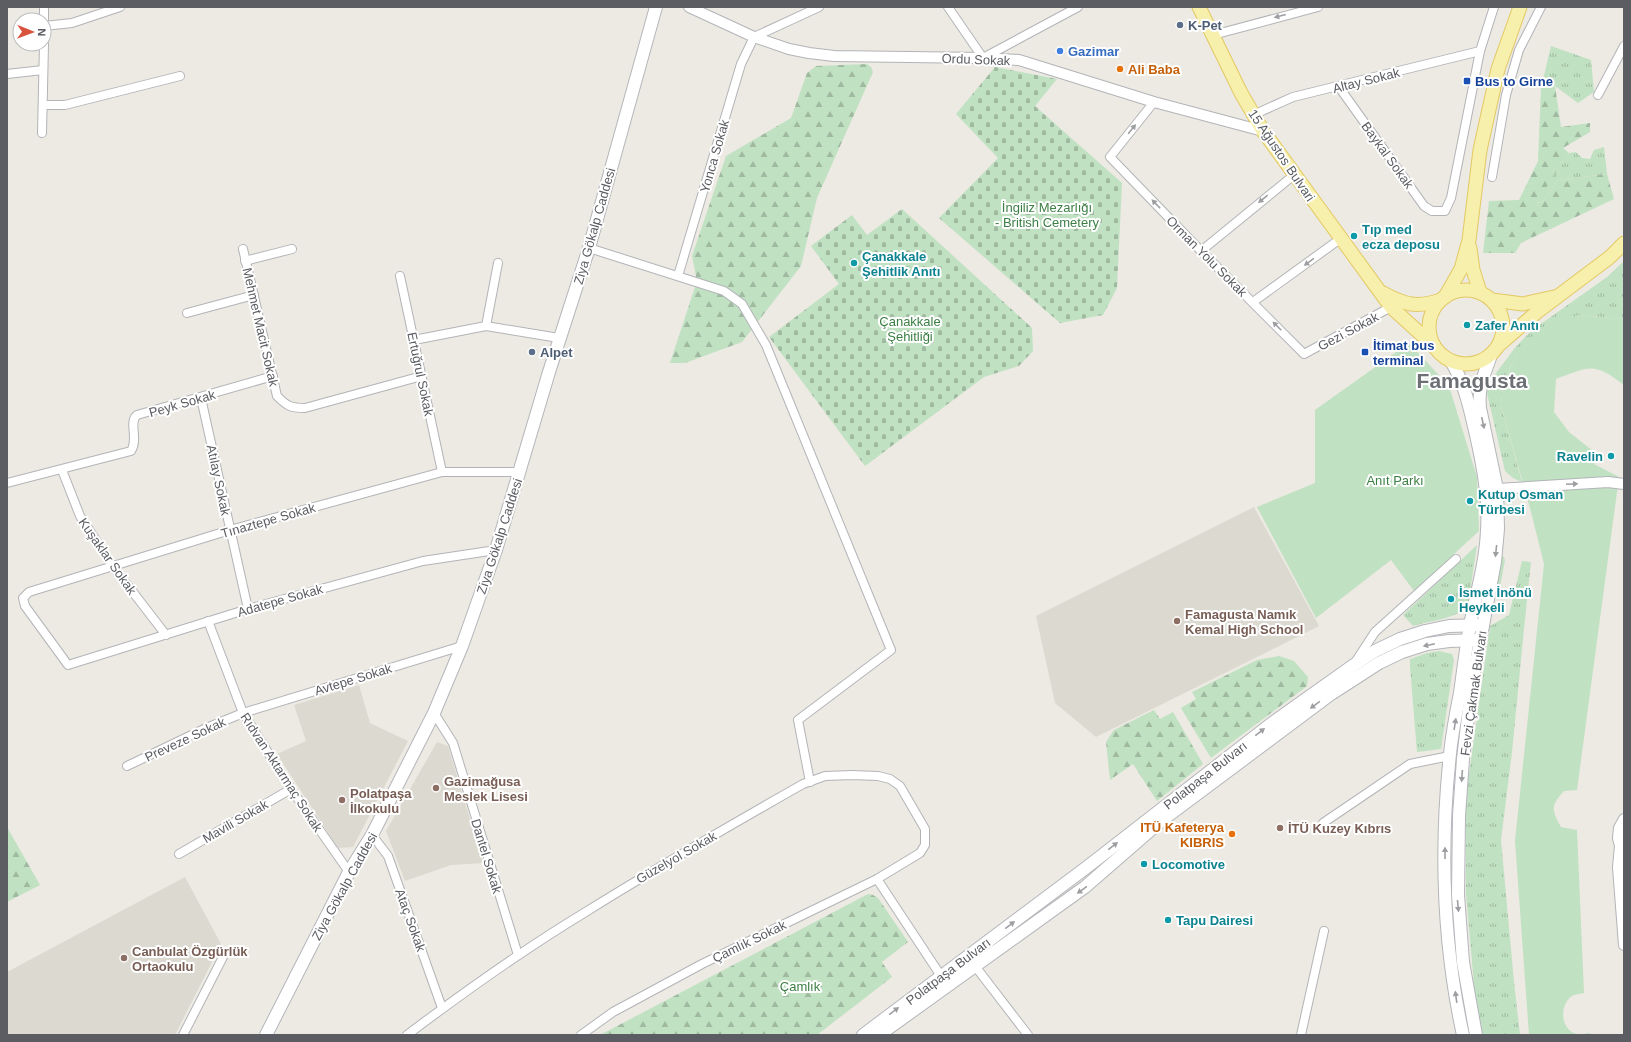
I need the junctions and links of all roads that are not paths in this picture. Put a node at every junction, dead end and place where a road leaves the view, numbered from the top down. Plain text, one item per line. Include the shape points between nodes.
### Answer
1 (120, 7) edge
2 (656, 7) edge
3 (689, 7) edge
4 (819, 7) edge
5 (948, 7) edge
6 (1078, 7) edge
7 (1199, 7) edge
8 (1318, 7) edge
9 (1494, 7) edge
10 (1520, 7) edge
11 (1541, 7) edge
12 (1294, 10) edge
13 (52, 25) edge
14 (1213, 35) junction
15 (754, 37) junction
16 (1624, 46) edge
17 (1480, 51) junction
18 (44, 52) edge
19 (983, 58) junction
20 (43, 70) junction
21 (7, 74) edge
22 (180, 76) dead end
23 (1338, 87) junction
24 (1598, 95) dead end
25 (1154, 102) junction
26 (43, 105) junction
27 (1254, 116) junction
28 (1263, 131) junction
29 (42, 133) dead end
30 (1294, 175) junction
31 (1492, 177) dead end
32 (1340, 239) junction
33 (1469, 240) junction
34 (1624, 243) edge
35 (589, 248) junction
36 (242, 249) dead end
37 (292, 250) dead end
38 (1201, 251) junction
39 (245, 261) junction
40 (498, 263) dead end
41 (400, 276) dead end
42 (678, 276) junction
43 (1480, 292) junction
44 (1381, 293) junction
45 (254, 295) junction
46 (1558, 296) junction
47 (1443, 298) junction
48 (1492, 300) junction
49 (1253, 302) junction
50 (1391, 307) junction
51 (187, 312) dead end
52 (486, 326) junction
53 (560, 338) junction
54 (414, 340) junction
55 (1434, 346) junction
56 (1495, 350) junction
57 (1304, 354) joint
58 (1451, 361) junction
59 (273, 376) junction
60 (422, 376) junction
61 (201, 398) junction
62 (62, 470) junction
63 (442, 472) junction
64 (520, 472) junction
65 (7, 483) edge
66 (1624, 484) edge
67 (1497, 489) junction
68 (230, 530) junction
69 (496, 550) junction
70 (1456, 559) dead end
71 (112, 565) junction
72 (248, 608) junction
73 (208, 621) junction
74 (1470, 625) junction
75 (1483, 625) junction
76 (166, 635) junction
77 (1480, 640) junction
78 (1468, 641) junction
79 (462, 646) junction
80 (68, 665) joint
81 (1354, 665) junction
82 (243, 713) junction
83 (434, 713) junction
84 (1450, 756) junction
85 (127, 766) dead end
86 (810, 782) junction
87 (291, 789) junction
88 (1158, 817) junction
89 (1624, 819) edge
90 (1323, 823) dead end
91 (372, 835) junction
92 (920, 853) joint
93 (179, 854) dead end
94 (349, 872) junction
95 (877, 878) junction
96 (1324, 931) dead end
97 (1624, 945) edge
98 (518, 956) junction
99 (223, 957) dead end
100 (975, 966) junction
101 (942, 976) junction
102 (442, 1008) junction
103 (183, 1035) edge
104 (266, 1035) edge
105 (407, 1035) edge
106 (581, 1035) edge
107 (863, 1035) edge
108 (879, 1035) edge
109 (1028, 1035) edge
110 (1301, 1035) edge
111 (1463, 1035) edge
112 (1476, 1035) edge

1 - 13 street via 72,23
2 - 35 main road, Ziya Gökalp Caddesi
3 - 15 street, Ordu Sokak
4 - 15 street
5 - 19 street
6 - 19 street
7 - 14 main road, 15 Ağustos Bulvari
8 - 12 street
9 - 17 street
10 - 33 main road via 1498,70 1480,150
11 - 31 street via 1519,50 1506,95
12 -> 14 street
14 - 27 main road, 15 Ağustos Bulvari
15 - 19 street, Ordu Sokak via 789,49 834,56
15 - 42 street, Yonca Sokak via 741,64
16 - 24 street
17 - 23 street, Altay Sokak
17 - 23 street, Baykal Sokak via 1451,198 1444,211 1432,211 1424,206
18 - 20 street
19 - 25 street, Ordu Sokak via 1019,60 1035,64
20 - 21 street
20 - 26 street
22 - 26 street via 65,105
23 - 27 street, Altay Sokak via 1293,97
25 - 28 street, Ordu Sokak
38 -> 25 street, Orman Yolu Sokak via 1110,157
26 - 29 street
27 - 28 main road, 15 Ağustos Bulvari
28 - 30 main road, 15 Ağustos Bulvari
30 - 32 main road, 15 Ağustos Bulvari
30 -> 38 street
32 - 44 main road, 15 Ağustos Bulvari
32 -> 49 street
33 - 43 main road via 1473,270
33 - 47 main road via 1461,269
34 - 46 main road via 1610,257
35 - 42 street
35 - 53 main road, Ziya Gökalp Caddesi
36 - 39 street, Mehmet Macit Sokak
37 - 39 street
38 - 49 street, Orman Yolu Sokak
39 - 45 street, Mehmet Macit Sokak
40 - 52 street
41 - 54 street, Ertuğrul Sokak
42 - 86 street via 724,291 742,304 766,346 891,650 798,720
43 - 47 main road via 1462,290
43 - 48 main road
44 - 47 main road, 15 Ağustos Bulvari via 1413,305 1428,304
44 - 50 main road, 15 Ağustos Bulvari
45 - 51 street
45 - 59 street, Mehmet Macit Sokak
46 - 48 main road via 1523,304
46 - 56 main road
47 - 55 main road via 1436,306 1430,322
48 - 56 main road via 1503,322 1502,338
57 -> 49 street, Orman Yolu Sokak
50 - 55 main road, 15 Ağustos Bulvari
50 - 57 street, Gezi Sokak
52 - 53 street
52 - 54 street
53 - 64 main road, Ziya Gökalp Caddesi
54 - 60 street, Ertuğrul Sokak
55 - 58 main road
56 - 58 main road via 1484,360 1468,364
56 -> 67 main road, Fevzi Çakmak Bulvarı via 1480,384 1479,395
58 - 74 main road, Fevzi Çakmak Bulvarı via 1468,398 1486,491 1486,538
59 - 60 street, Mehmet Macit Sokak via 277,396 285,404 294,408 305,408
59 - 61 street, Peyk Sokak
60 - 63 street, Ertuğrul Sokak
61 - 62 street, Peyk Sokak via 137,415 133,421 135,446 132,451
61 - 68 street, Atılay Sokak
62 - 65 street, Peyk Sokak
62 - 71 street, Kuşaklar Sokak via 80,516
63 - 64 street, Tınaztepe Sokak
63 - 68 street, Tınaztepe Sokak
64 - 69 main road, Ziya Gökalp Caddesi
67 -> 66 street via 1608,482
67 -> 75 main road, Fevzi Çakmak Bulvarı via 1498,538
68 - 71 street, Tınaztepe Sokak
68 - 72 street, Atılay Sokak
69 - 72 street, Adatepe Sokak via 423,561
69 - 79 main road, Ziya Gökalp Caddesi
70 - 81 street via 1375,632
71 - 76 street, Kuşaklar Sokak
71 - 80 street, Tınaztepe Sokak via 29,592 23,598 25,606
72 - 73 street, Adatepe Sokak
73 - 76 street, Adatepe Sokak
73 - 82 street, Rıdvan Aktarmaç Sokak
74 - 75 main road, Polatpaşa Bulvarı
74 - 78 main road, Fevzi Çakmak Bulvarı
74 - 81 main road, Polatpaşa Bulvarı via 1449,626 1400,639
75 - 77 main road, Fevzi Çakmak Bulvarı
76 - 80 street, Adatepe Sokak
77 - 78 main road, Polatpaşa Bulvarı
77 -> 112 main road, Fevzi Çakmak Bulvarı via 1463,759 1458,895 1463,962
84 -> 78 main road, Fevzi Çakmak Bulvarı
78 -> 88 main road, Polatpaşa Bulvarı via 1427,644 1379,663 1331,694
79 - 82 street, Avtepe Sokak
79 - 83 main road, Ziya Gökalp Caddesi
88 -> 81 main road, Polatpaşa Bulvarı via 1271,724
82 - 85 street, Preveze Sokak
82 - 87 street, Rıdvan Aktarmaç Sokak
83 - 91 main road, Ziya Gökalp Caddesi
83 - 98 street, Dantel Sokak via 452,743
84 - 90 street via 1410,764
111 -> 84 main road, Fevzi Çakmak Bulvarı via 1445,898
86 - 92 street, Güzelyol Sokak via 825,776 878,776 890,779 900,786 925,829 925,845
86 - 98 street, Güzelyol Sokak via 672,859
87 - 93 street, Mavili Sokak
87 - 94 street, Rıdvan Aktarmaç Sokak
88 -> 100 main road, Polatpaşa Bulvarı via 1086,887
101 -> 88 main road, Polatpaşa Bulvarı
89 - 97 street via 1618,828
91 - 94 main road, Ziya Gökalp Caddesi
91 - 102 street, Ataç Sokak via 388,856
92 - 95 street, Çamlık Sokak
94 - 104 main road, Ziya Gökalp Caddesi
95 - 101 street
95 - 106 street, Çamlık Sokak via 702,964 613,1012
96 - 110 street
98 - 102 street, Güzelyol Sokak
99 - 103 street
100 - 108 main road, Polatpaşa Bulvarı
100 - 109 street
107 -> 101 main road, Polatpaşa Bulvarı
102 - 105 street, Güzelyol Sokak

